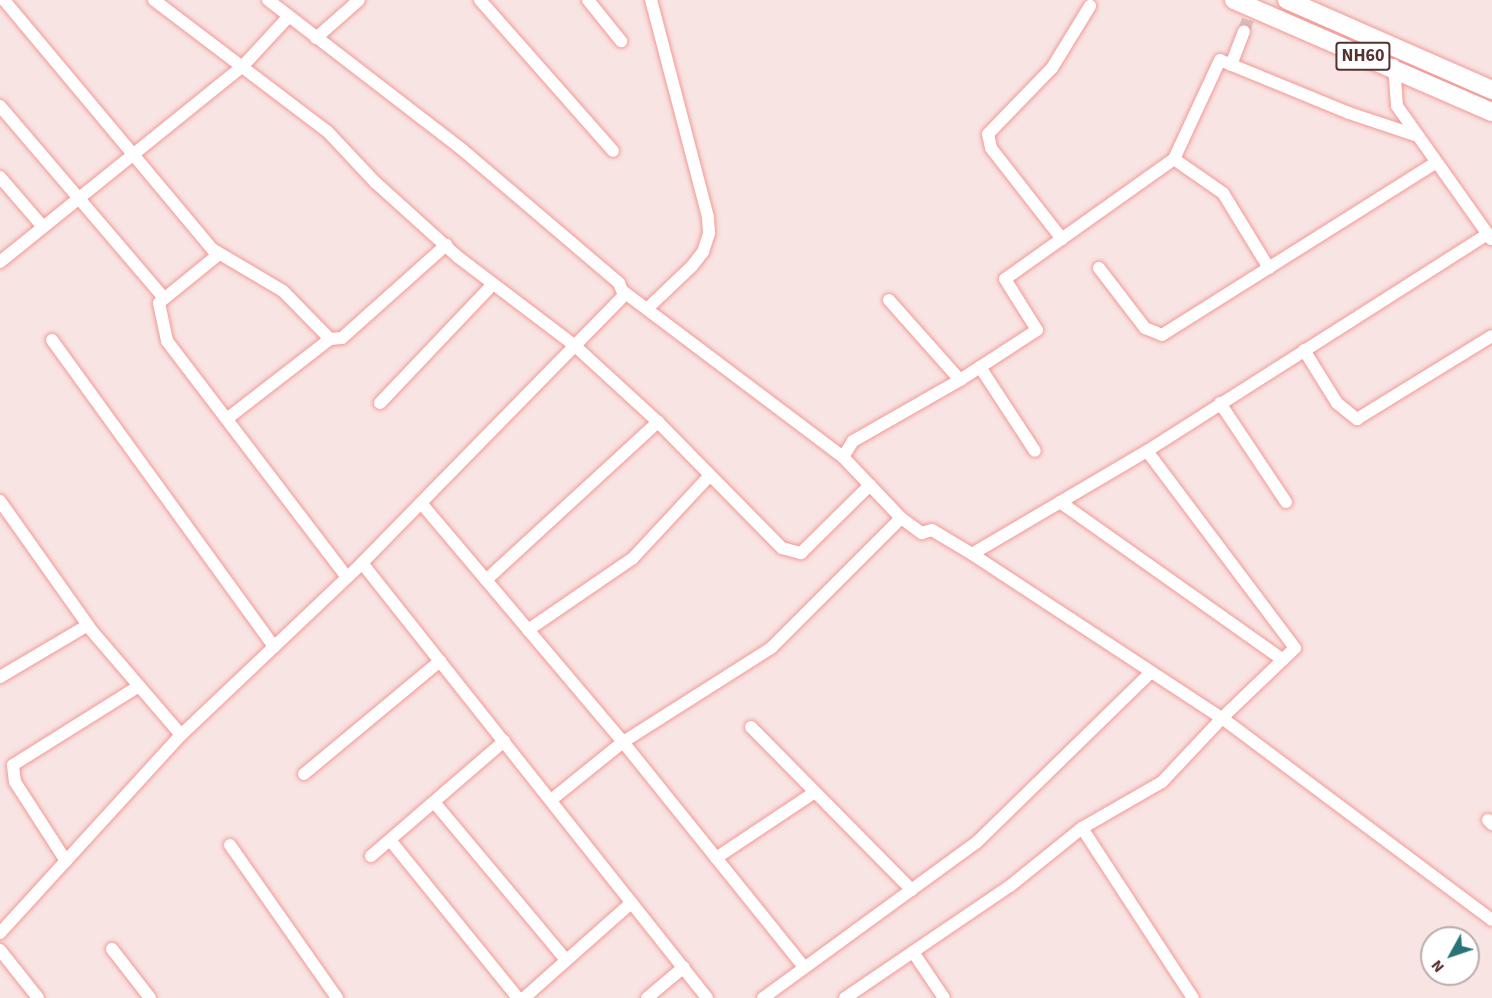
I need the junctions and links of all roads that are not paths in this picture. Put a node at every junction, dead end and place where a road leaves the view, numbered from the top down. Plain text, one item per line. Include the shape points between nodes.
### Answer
1 (4, 0) edge
2 (154, 0) edge
3 (268, 0) edge
4 (359, 0) edge
5 (480, 0) edge
6 (588, 0) edge
7 (651, 0) edge
8 (1234, 0) edge
9 (1287, 0) edge
10 (1305, 4) edge
11 (1090, 6) dead end
12 (289, 16) junction
13 (1244, 31) tunnel mouth
14 (316, 38) junction
15 (621, 41) dead end
16 (1398, 49) junction
17 (1231, 65) junction
18 (242, 67) junction
19 (1393, 69) junction
20 (1492, 90) edge
21 (0, 106) edge
22 (1492, 112) edge
23 (1415, 135) junction
24 (614, 151) dead end
25 (134, 154) junction
26 (1174, 159) junction
27 (1434, 163) junction
28 (0, 177) edge
29 (78, 199) junction
30 (44, 227) junction
31 (1490, 237) edge
32 (1062, 239) junction
33 (446, 245) junction
34 (219, 254) junction
35 (0, 262) edge
36 (1100, 268) dead end
37 (1269, 268) junction
38 (493, 284) junction
39 (624, 292) junction
40 (163, 297) junction
41 (889, 300) dead end
42 (648, 308) junction
43 (1492, 336) edge
44 (330, 339) junction
45 (52, 340) dead end
46 (574, 345) junction
47 (1304, 350) junction
48 (980, 367) junction
49 (960, 380) junction
50 (380, 403) dead end
51 (1220, 403) junction
52 (228, 418) junction
53 (658, 422) junction
54 (1035, 451) dead end
55 (1147, 451) junction
56 (843, 457) junction
57 (710, 475) junction
58 (870, 485) junction
59 (0, 501) edge
60 (1060, 502) junction
61 (1286, 502) dead end
62 (421, 503) junction
63 (901, 518) junction
64 (972, 554) junction
65 (362, 563) junction
66 (347, 577) junction
67 (486, 580) junction
68 (88, 625) junction
69 (528, 630) junction
70 (274, 646) junction
71 (1283, 660) junction
72 (440, 661) junction
73 (1151, 672) junction
74 (0, 677) edge
75 (139, 686) junction
76 (1222, 718) junction
77 (751, 727) dead end
78 (181, 735) junction
79 (504, 741) junction
80 (623, 742) junction
81 (304, 774) dead end
82 (816, 792) junction
83 (551, 800) junction
84 (434, 802) junction
85 (1082, 828) junction
86 (390, 840) junction
87 (230, 845) dead end
88 (371, 856) dead end
89 (716, 858) junction
90 (66, 861) junction
91 (912, 890) junction
92 (632, 902) junction
93 (1492, 920) edge
94 (0, 933) edge
95 (112, 949) dead end
96 (0, 950) edge
97 (912, 952) junction
98 (566, 960) junction
99 (684, 967) junction
100 (804, 967) junction
101 (38, 998) edge
102 (150, 998) edge
103 (337, 998) edge
104 (518, 998) edge
105 (524, 998) edge
106 (647, 998) edge
107 (707, 998) edge
108 (763, 998) edge
109 (845, 998) edge
110 (944, 998) edge
111 (1193, 998) edge

1 - 25 street
2 - 18 street
3 - 12 street
4 - 14 street
5 - 24 street
6 - 15 street
7 - 42 street via 709,233 703,252 692,266
8 - 19 highway, NH60
9 - 10 highway, NH60
10 - 16 highway, NH60
11 - 32 street via 1052,68 988,134 991,148
12 - 14 street
12 - 18 street
13 - 17 street
14 - 39 street via 463,150
16 - 19 street
16 - 20 highway, NH60
17 - 23 street
17 - 26 street via 1220,60
18 - 25 street
18 - 33 street via 328,132 375,182
19 - 22 highway, NH60
19 - 23 street via 1397,106
21 - 29 street
23 - 27 street
25 - 29 street
25 - 34 street
26 - 32 street
26 - 37 street via 1223,192
27 - 31 street
27 - 37 street
28 - 30 street
29 - 30 street
29 - 40 street
30 - 35 street
31 - 47 street
32 - 48 street via 1005,279 1037,330
33 - 38 street
33 - 44 street via 342,338
34 - 40 street
34 - 44 street via 283,291
36 - 37 street via 1145,328 1162,335
38 - 46 street
38 - 50 street
39 - 42 street
39 - 46 street via 623,298
40 - 52 street via 158,312 172,350
41 - 49 street
42 - 56 street
43 - 47 street via 1357,419 1337,404
44 - 52 street
45 - 70 street
46 - 53 street
46 - 62 street
47 - 51 street
48 - 49 street
48 - 54 street
49 - 56 street via 854,441
51 - 55 street
51 - 61 street
52 - 66 street
53 - 57 street
53 - 67 street
55 - 60 street
55 - 71 street via 1295,648
56 - 58 street
57 - 58 street via 782,548 796,554
57 - 69 street via 633,558
58 - 63 street
59 - 68 street
60 - 64 street
60 - 71 street
62 - 65 street
62 - 67 street
63 - 64 street via 921,533 932,530
63 - 80 street via 771,648
64 - 73 street
65 - 66 street
65 - 72 street
66 - 70 street
67 - 69 street
68 - 74 street
68 - 75 street
69 - 80 street
70 - 78 street
71 - 76 street
72 - 79 street
72 - 81 street
73 - 76 street
73 - 91 street via 984,836
75 - 78 street
75 - 90 street via 13,765 15,782
76 - 85 street via 1162,782
76 - 93 street
77 - 82 street
78 - 90 street
79 - 83 street
79 - 84 street
80 - 83 street
80 - 89 street
82 - 89 street
82 - 91 street
83 - 92 street
84 - 86 street
84 - 98 street
85 - 97 street via 1010,886
85 - 111 street
86 - 88 street
86 - 104 street
87 - 103 street
89 - 100 street
90 - 94 street
91 - 100 street
92 - 98 street
92 - 99 street
95 - 102 street
96 - 101 street
97 - 109 street
97 - 110 street
98 - 105 street
99 - 106 street
99 - 107 street
100 - 108 street

